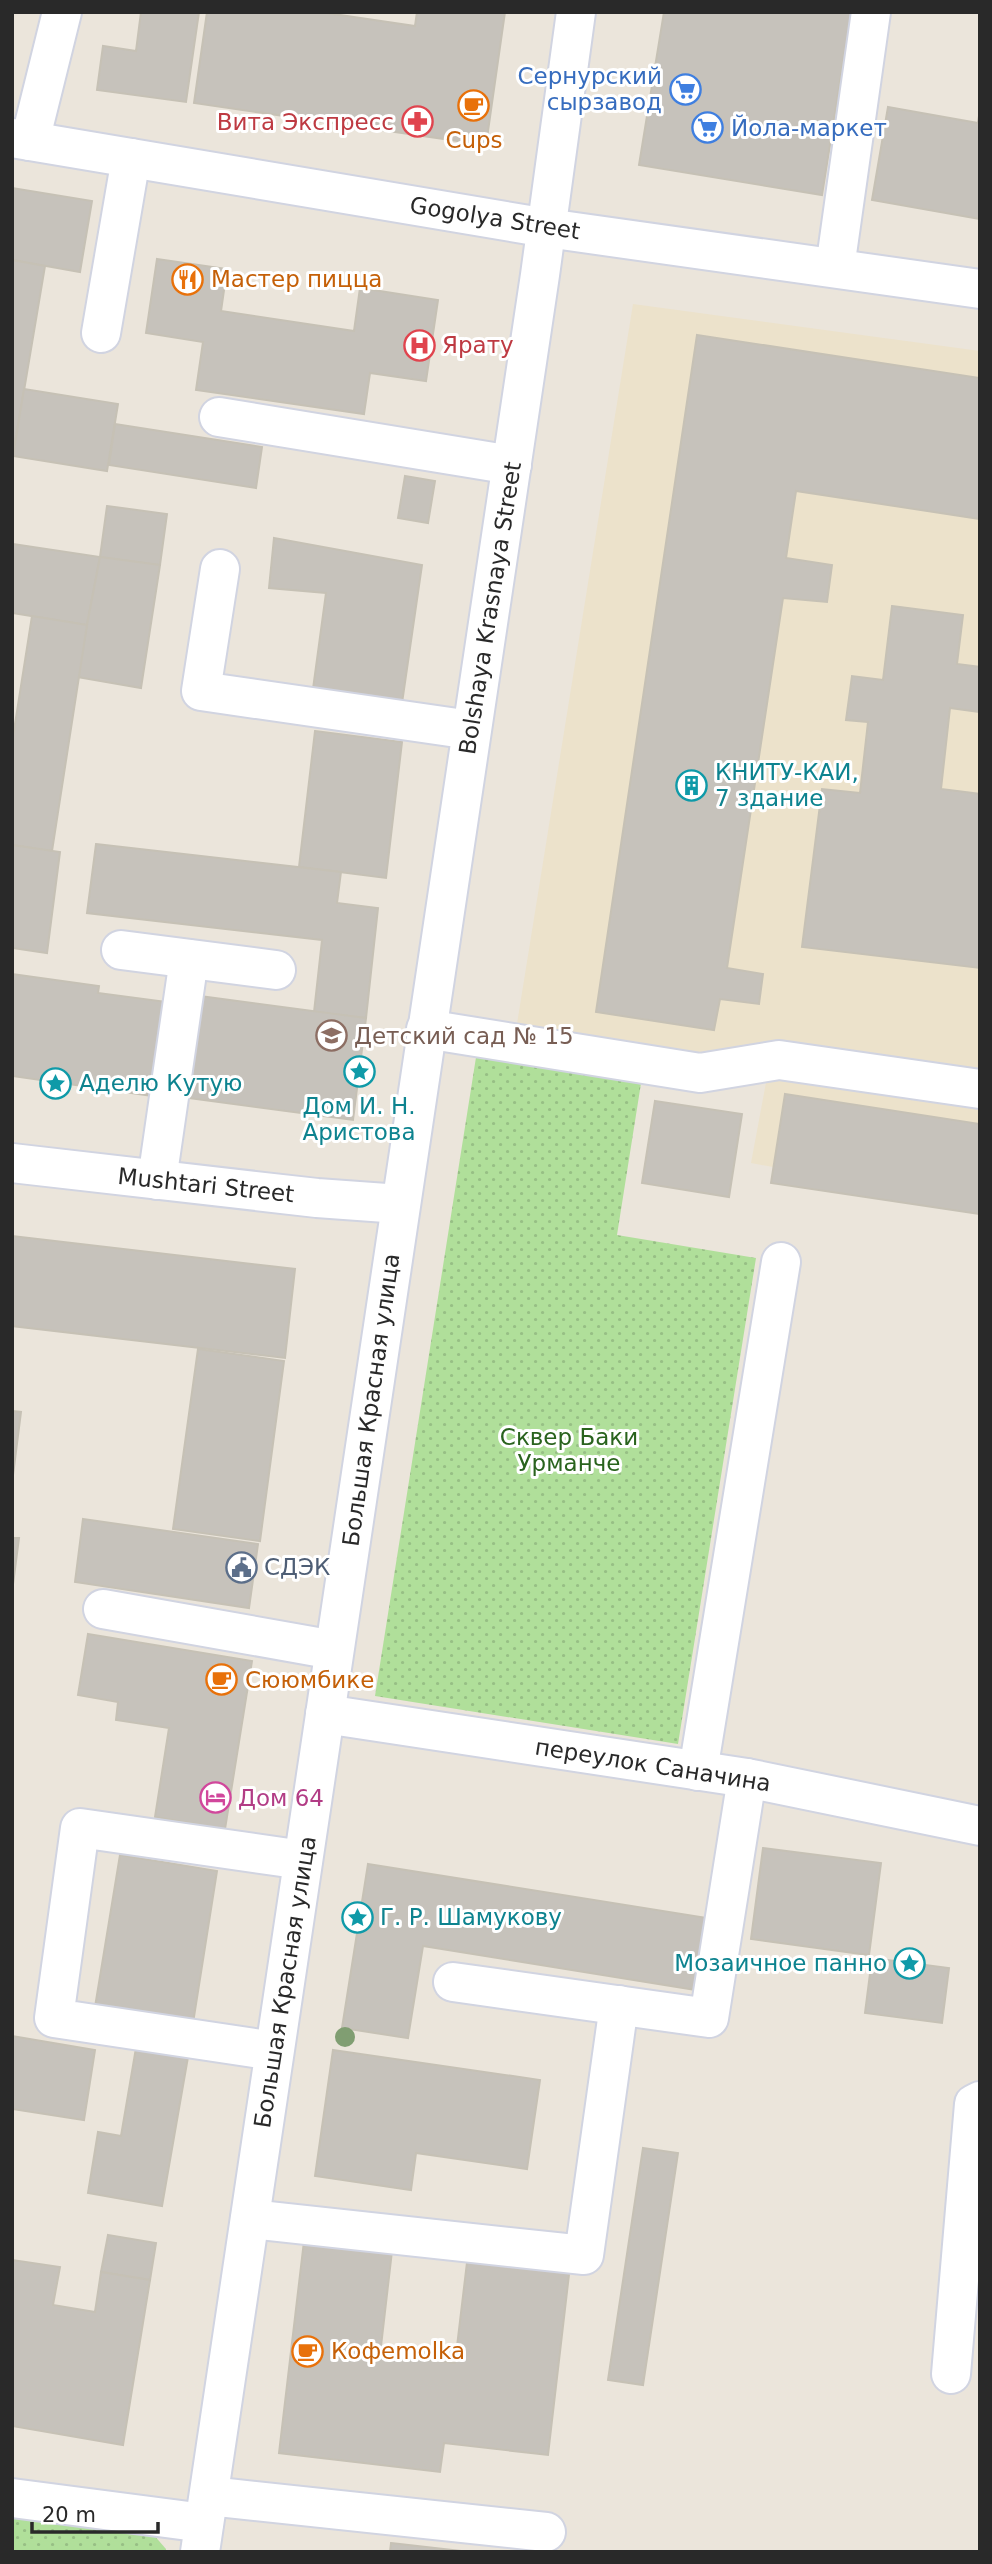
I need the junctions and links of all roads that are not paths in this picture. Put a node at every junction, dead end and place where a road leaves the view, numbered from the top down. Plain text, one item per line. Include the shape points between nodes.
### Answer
1 (62, 12) edge
2 (576, 12) edge
3 (872, 12) edge
4 (21, 139) edge
5 (131, 158) junction
6 (547, 228) junction
7 (835, 268) junction
8 (980, 289) edge
9 (101, 333) dead end
10 (219, 417) dead end
11 (512, 465) junction
12 (220, 569) dead end
13 (471, 730) junction
14 (121, 950) dead end
15 (189, 959) junction
16 (276, 970) dead end
17 (426, 1029) junction
18 (980, 1089) edge
19 (12, 1164) edge
20 (157, 1180) junction
21 (400, 1203) junction
22 (781, 1262) dead end
23 (103, 1609) dead end
24 (334, 1650) junction
25 (325, 1714) junction
26 (698, 1771) junction
27 (747, 1779) junction
28 (980, 1826) edge
29 (303, 1860) junction
30 (453, 1982) dead end
31 (619, 2005) junction
32 (274, 2051) junction
33 (980, 2101) edge
34 (250, 2219) junction
35 (951, 2375) dead end
36 (12, 2498) edge
37 (205, 2524) edge
38 (546, 2532) dead end

1 - 4 street
2 - 6 street, Bolshaya Krasnaya Street
3 - 7 street
4 - 5 street, Gogolya Street
5 - 6 street, Gogolya Street
5 - 9 street
6 - 7 street, Gogolya Street
6 - 11 street, Bolshaya Krasnaya Street
7 - 8 street, Gogolya Street
10 - 11 street
11 - 13 street, Bolshaya Krasnaya Street
12 - 13 street via 201,691
13 - 17 street, Bolshaya Krasnaya Street
14 - 15 street
15 - 16 street
15 - 20 street
17 - 18 street via 700,1073 779,1060
17 - 21 street, Bolshaya Krasnaya Street
19 - 20 street, Mushtari Street
20 - 21 street, Mushtari Street
21 - 24 street, Большая Красная улица
22 - 26 street
23 - 24 street
24 - 25 street, Большая Красная улица
25 - 26 street, переулок Саначина
25 - 29 street, Большая Красная улица
26 - 27 street, переулок Саначина
27 - 28 street, переулок Саначина
27 - 31 street via 709,2018
29 - 32 street, Большая Красная улица
29 - 32 street via 80,1828 54,2018
30 - 31 street
31 - 34 street via 584,2255
32 - 34 street, Большая Красная улица
33 - 35 street via 974,2104
34 - 37 street, Большая Красная улица
36 - 37 street
37 - 38 street

